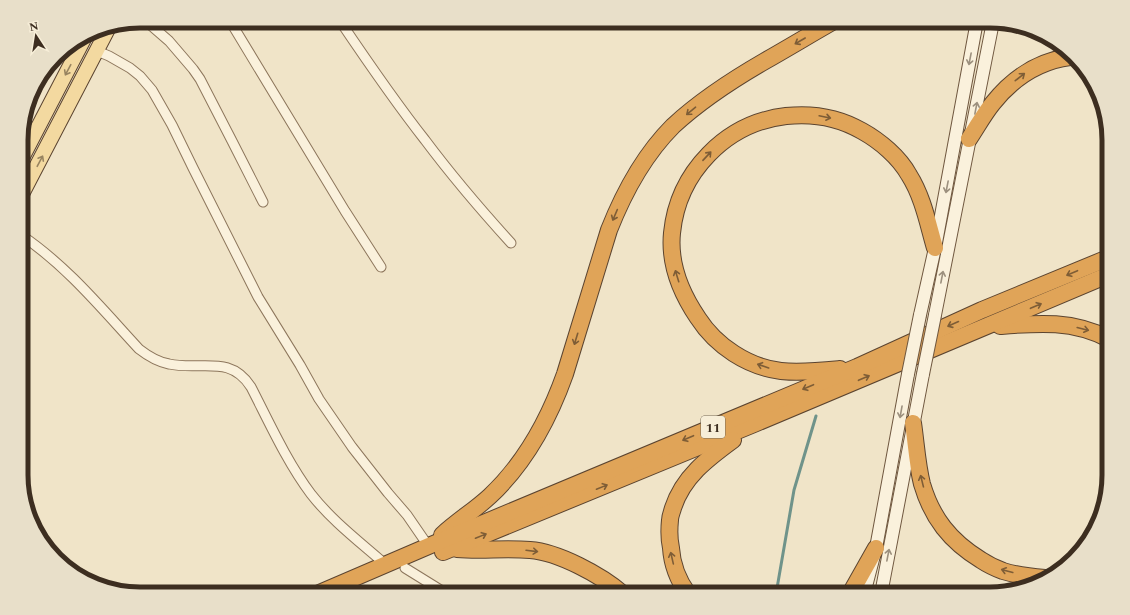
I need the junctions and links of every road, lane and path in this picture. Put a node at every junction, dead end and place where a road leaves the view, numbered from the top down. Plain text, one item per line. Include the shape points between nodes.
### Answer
1 (154, 28) edge
2 (234, 28) edge
3 (345, 28) edge
4 (822, 28) edge
5 (976, 28) edge
6 (992, 28) edge
7 (106, 34) edge
8 (81, 45) edge
9 (97, 51) junction
10 (1066, 58) edge
11 (970, 139) junction
12 (28, 147) edge
13 (28, 183) edge
14 (263, 202) dead end
15 (28, 240) edge
16 (511, 244) dead end
17 (935, 248) junction
18 (1102, 260) edge
19 (381, 267) dead end
20 (1102, 278) edge
21 (988, 326) junction
22 (1102, 336) edge
23 (857, 367) junction
24 (913, 423) junction
25 (754, 424) junction
26 (430, 546) junction
27 (876, 548) junction
28 (451, 549) junction
29 (386, 565) junction
30 (405, 568) junction
31 (1036, 577) edge
32 (334, 587) edge
33 (359, 587) edge
34 (436, 587) edge
35 (613, 587) edge
36 (684, 587) edge
37 (854, 587) edge
38 (866, 587) edge
39 (881, 587) edge

1 - 14 street via 193,69
2 - 19 street
3 - 16 street via 425,141
4 -> 26 highway via 707,97 672,127 649,155 615,214 565,374 546,420 516,467 498,488
5 -> 17 main road
11 -> 6 main road
7 - 9 main road
8 -> 12 main road
13 -> 9 main road
9 - 26 street via 130,68 152,90 255,291 319,399 352,447
11 -> 10 highway via 1006,88 1031,69
24 -> 11 main road, bridge
15 - 29 street via 59,264 149,356 170,364 220,365 239,372 251,387 310,493 336,521
23 -> 17 highway via 815,372 766,368 732,352 705,328 684,295 675,270 672,245 677,208 694,172 719,144 752,124 776,117 801,115 816,115 842,121 877,140 909,174 922,202
17 -> 27 main road, bridge via 908,374
18 -> 23 highway, 11 via 982,310
21 -> 20 highway, 11
21 -> 22 highway via 1063,324
25 -> 21 highway, 11
23 -> 26 highway, 11
31 -> 24 highway via 1002,570 987,563 949,536 937,519 926,495 919,469
39 -> 24 main road
28 -> 25 highway, 11
36 -> 25 highway via 675,568 669,536 675,502 682,487 708,457
26 - 29 highway, 11
27 - 37 highway
27 - 38 main road
28 - 30 highway, 11
28 -> 35 highway via 519,549 543,552 577,565
29 - 32 highway, 11
30 - 33 highway, 11
30 - 34 street

